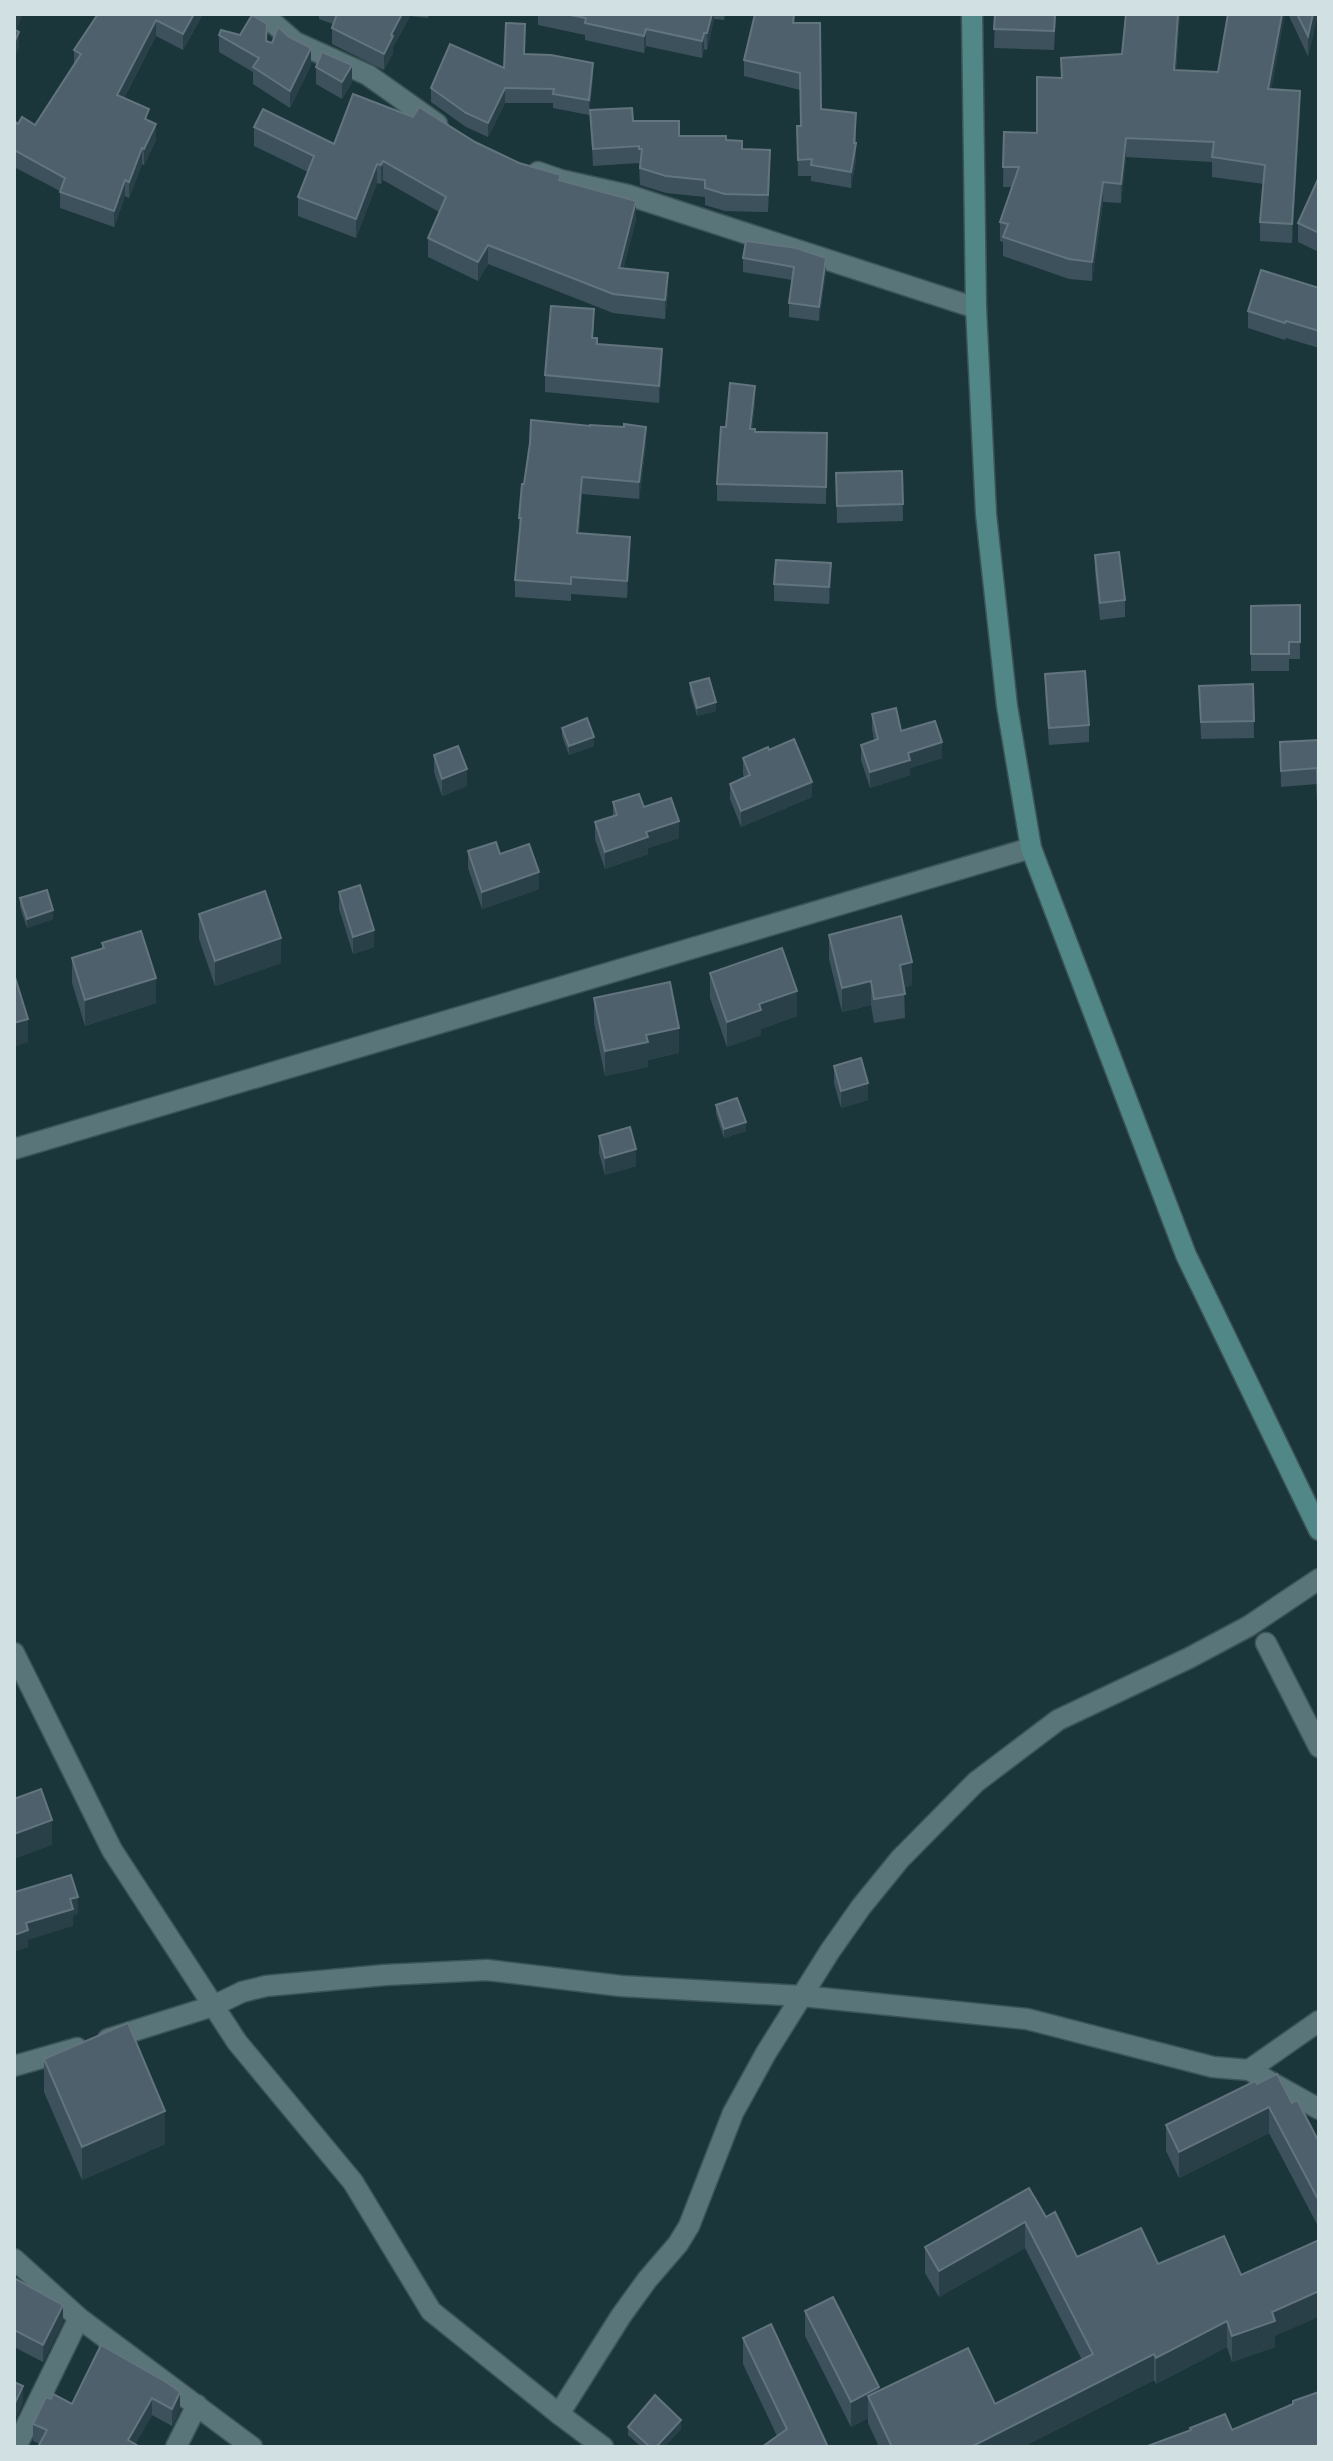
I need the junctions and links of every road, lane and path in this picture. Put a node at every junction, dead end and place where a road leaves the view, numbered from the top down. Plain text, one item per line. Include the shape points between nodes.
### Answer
1 (263, 14) edge
2 (972, 14) edge
3 (460, 138) edge
4 (520, 165) edge
5 (976, 308) junction
6 (1031, 848) junction
7 (14, 1149) edge
8 (1314, 1506) edge
9 (1319, 1530) edge
10 (1319, 1579) edge
11 (1266, 1643) dead end
12 (14, 1653) edge
13 (1319, 1747) edge
14 (802, 1996) junction
15 (213, 2006) junction
16 (1319, 2021) edge
17 (14, 2066) edge
18 (1249, 2070) junction
19 (1319, 2109) edge
20 (14, 2259) edge
21 (79, 2318) junction
22 (197, 2405) junction
23 (559, 2414) junction
24 (16, 2447) edge
25 (176, 2447) edge
26 (252, 2447) edge
27 (603, 2447) edge

1 - 3 street via 295,42 368,75
2 - 5 street
4 - 5 street
5 - 6 street via 986,514 1007,706
6 - 7 street
6 - 8 street via 1186,1255
8 - 9 street
10 - 14 street via 1249,1626 1058,1720 976,1782 900,1859
11 - 13 street
12 - 15 street via 112,1850
14 - 15 street via 462,1970 266,1986
14 - 18 street via 1027,2019 1213,2067
14 - 23 street via 733,2113 689,2226 621,2316
15 - 17 street
15 - 23 street via 353,2182 431,2311
16 - 18 street
18 - 19 street
20 - 21 street
21 - 22 street
21 - 24 street
22 - 25 street
22 - 26 street
23 - 27 street

